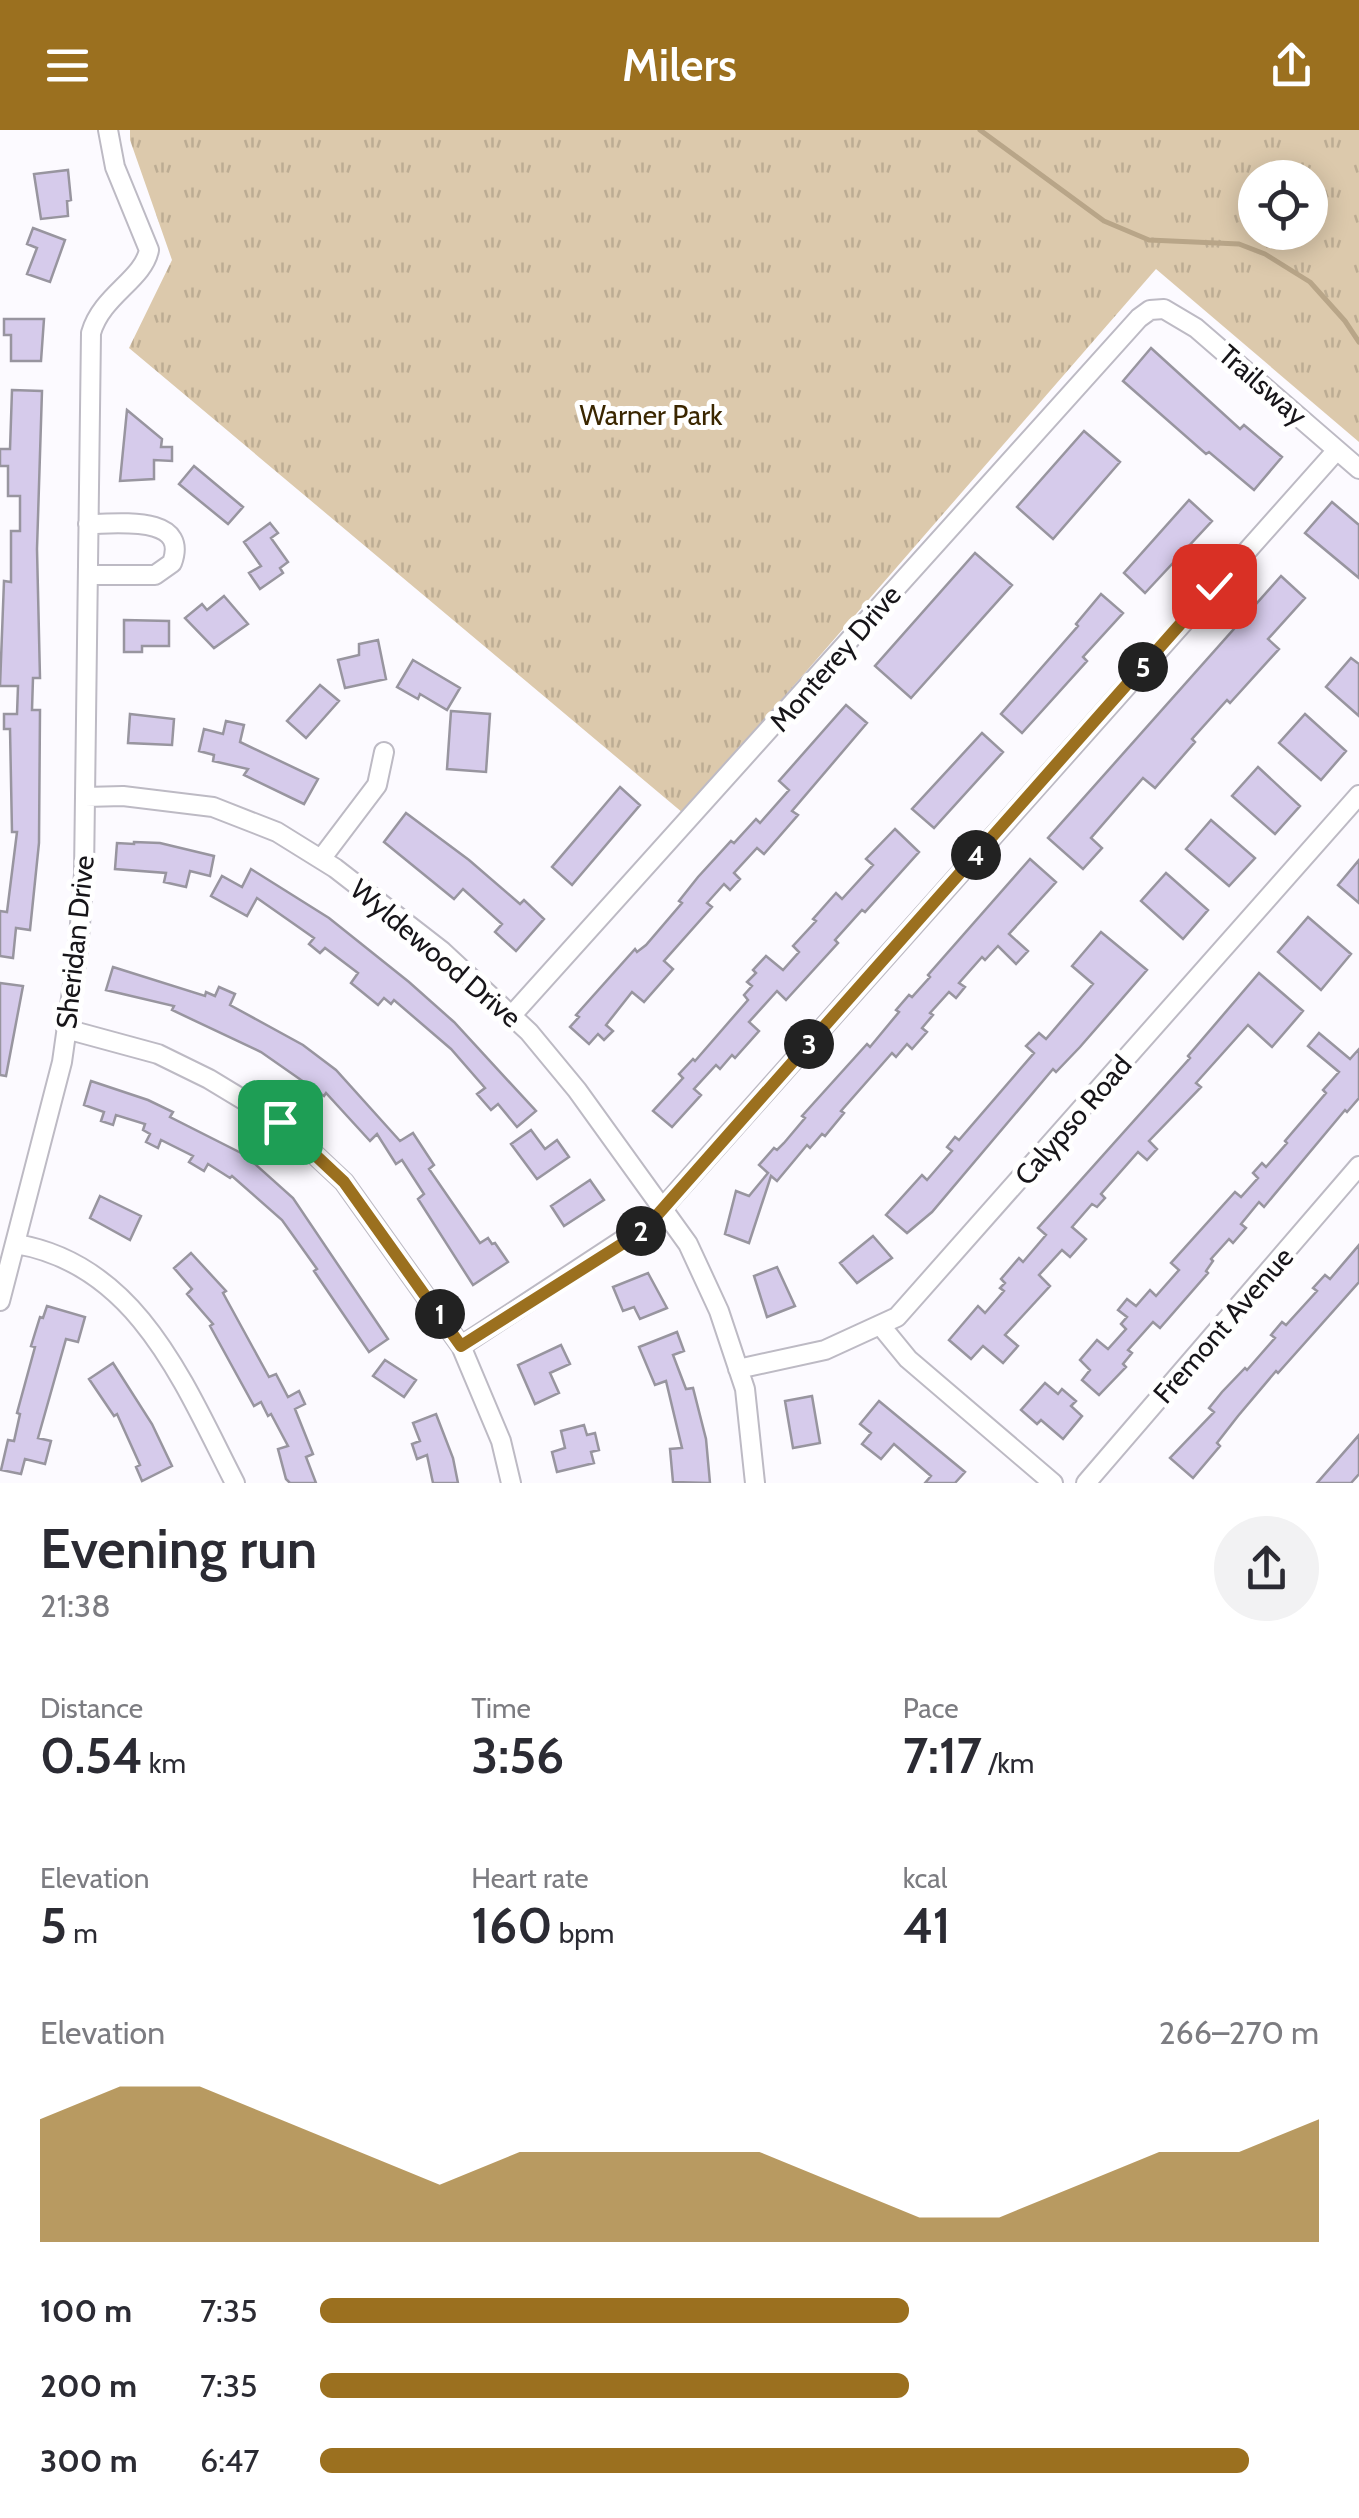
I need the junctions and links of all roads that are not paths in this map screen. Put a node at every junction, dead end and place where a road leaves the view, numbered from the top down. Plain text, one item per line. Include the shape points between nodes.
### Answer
1 (108, 130) edge
2 (1162, 309) joint
3 (1337, 450) junction
4 (1359, 469) edge
5 (88, 524) junction
6 (88, 575) junction
7 (384, 752) dead end
8 (1359, 794) edge
9 (85, 797) junction
10 (321, 860) junction
11 (512, 1015) junction
12 (66, 1029) junction
13 (1359, 1166) edge
14 (662, 1207) junction
15 (16, 1244) junction
16 (0, 1301) edge
17 (881, 1326) junction
18 (461, 1346) junction
19 (738, 1369) junction
20 (235, 1483) edge
21 (511, 1483) edge
22 (755, 1483) edge
23 (1053, 1483) edge
24 (1086, 1483) edge

1 - 5 street, Sheridan Drive via 148,250 144,265 96,314 91,332
2 - 3 street, Trailsway via 1216,344
2 - 11 street, Monterey Drive via 1132,323
3 - 4 street, Trailsway
3 - 14 street
5 - 6 street, Sheridan Drive
5 - 6 street via 157,526 175,548 172,562 155,575
6 - 9 street, Sheridan Drive
7 - 10 street via 377,785
8 - 17 street, Calypso Road via 955,1256
9 - 10 street, Wyldewood Drive via 213,808 277,832
9 - 12 street, Sheridan Drive via 78,949
10 - 11 street, Wyldewood Drive via 442,951
11 - 14 street, Wyldewood Drive via 577,1090
12 - 15 street, Sheridan Drive
12 - 18 street via 158,1054 280,1122 344,1182
13 - 24 street, Fremont Avenue
14 - 18 street via 644,1230
14 - 19 street, Wyldewood Drive via 688,1244
15 - 16 street, Sheridan Drive
15 - 20 street via 57,1254 132,1308 172,1360
17 - 19 street, Calypso Road via 825,1350
17 - 23 street via 908,1360
18 - 21 street via 501,1441
19 - 22 street, Wyldewood Drive

